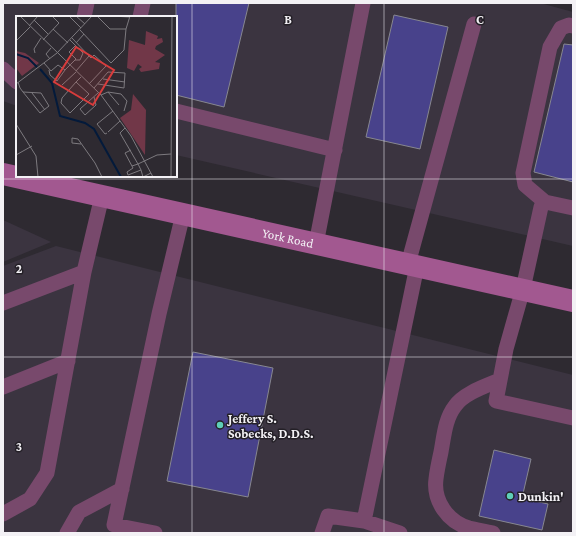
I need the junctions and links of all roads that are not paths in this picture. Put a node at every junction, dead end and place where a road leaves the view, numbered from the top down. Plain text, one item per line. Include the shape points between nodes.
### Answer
1 (87, 3) edge
2 (144, 3) edge
3 (363, 3) edge
4 (84, 16) edge
5 (140, 16) edge
6 (474, 24) dead end
7 (567, 27) edge
8 (3, 69) edge
9 (16, 81) edge
10 (177, 111) edge
11 (335, 150) junction
12 (18, 177) edge
13 (102, 196) junction
14 (545, 202) junction
15 (573, 208) edge
16 (183, 214) junction
17 (316, 244) junction
18 (413, 265) junction
19 (84, 272) junction
20 (523, 289) junction
21 (573, 301) edge
22 (3, 303) edge
23 (68, 361) junction
24 (500, 380) junction
25 (3, 387) edge
26 (573, 418) edge
27 (122, 489) junction
28 (3, 514) edge
29 (364, 521) junction
30 (110, 529) edge
31 (67, 533) edge
32 (155, 533) edge
33 (322, 533) edge
34 (400, 533) edge
35 (493, 533) edge

1 - 4 lane
2 - 5 lane
3 - 11 lane
6 - 18 lane
7 - 14 lane via 550,47 523,173 525,186
8 - 9 lane
10 - 11 lane
11 - 17 lane
12 - 13 main road, York Road
13 - 16 main road, York Road
13 - 19 lane
14 - 15 lane
14 - 20 lane via 541,207
16 - 17 main road, York Road
16 - 27 lane
17 - 18 main road, York Road
18 - 20 main road, York Road
18 - 29 lane
19 - 22 lane
19 - 23 lane
20 - 21 main road, York Road
20 - 24 lane
23 - 25 lane
23 - 28 lane via 47,473 30,498
24 - 26 lane via 496,401
24 - 35 lane via 472,392 455,405 446,422 435,480 439,503 454,521 468,528
27 - 30 lane
27 - 31 lane via 79,512
29 - 33 lane via 328,516
29 - 34 lane
30 - 32 lane

